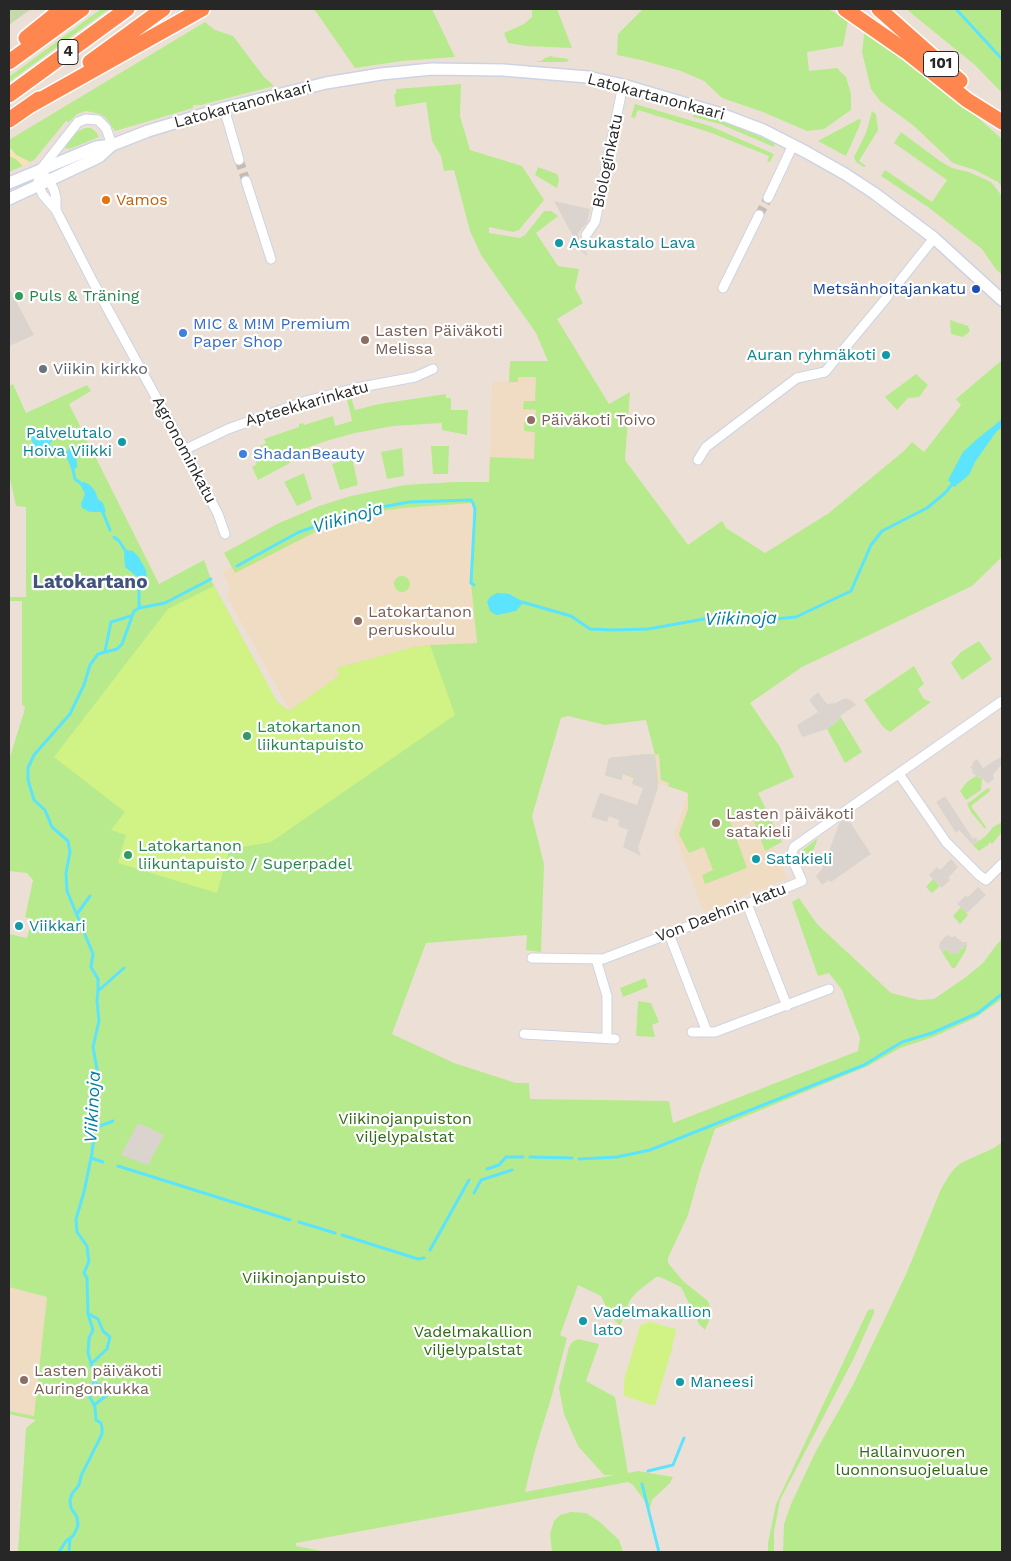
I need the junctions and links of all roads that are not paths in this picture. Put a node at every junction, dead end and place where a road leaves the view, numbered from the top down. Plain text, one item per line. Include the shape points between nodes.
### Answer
1 (62, 9) edge
2 (82, 9) edge
3 (127, 9) edge
4 (163, 9) edge
5 (202, 9) edge
6 (845, 9) edge
7 (879, 9) edge
8 (9, 54) edge
9 (9, 62) edge
10 (624, 85) junction
11 (9, 95) edge
12 (31, 105) junction
13 (224, 108) junction
14 (9, 120) edge
15 (1002, 122) edge
16 (112, 145) junction
17 (793, 145) junction
18 (239, 160) tunnel mouth
19 (39, 170) junction
20 (246, 181) tunnel mouth
21 (44, 182) junction
22 (9, 183) edge
23 (768, 198) tunnel mouth
24 (9, 199) edge
25 (759, 215) tunnel mouth
26 (586, 235) dead end
27 (934, 238) junction
28 (271, 259) dead end
29 (899, 282) tunnel mouth
30 (723, 288) dead end
31 (888, 296) tunnel mouth
32 (1002, 300) edge
33 (433, 369) dead end
34 (184, 450) junction
35 (698, 460) dead end
36 (225, 534) dead end
37 (1002, 700) edge
38 (899, 774) junction
39 (1002, 864) edge
40 (747, 904) junction
41 (669, 934) junction
42 (532, 958) dead end
43 (596, 960) junction
44 (829, 989) dead end
45 (787, 1006) junction
46 (692, 1032) dead end
47 (707, 1032) junction
48 (524, 1034) dead end

1 - 8 highway
2 - 9 highway, 4
3 - 11 highway, 4
4 - 12 highway
5 - 12 highway
6 - 15 highway via 907,52 967,100
7 - 15 highway, 101
10 - 13 street, Latokartanonkaari via 557,74 432,69 326,83
10 - 17 street, Latokartanonkaari via 718,113
10 - 26 street, Biologinkatu via 595,222
12 - 14 highway
13 - 16 street, Latokartanonkaari
13 - 18 street
16 - 19 street, Latokartanonkaari via 96,147
16 - 19 street via 106,128 98,120 78,122
16 - 21 street, Latokartanonkaari via 99,157
17 - 23 street
17 - 27 street, Latokartanonkaari via 845,174
19 - 21 street
19 - 22 street, Latokartanonkaari
20 - 28 street
21 - 24 street, Latokartanonkaari
21 - 34 street, Agronominkatu via 47,201 56,210
25 - 30 street
27 - 29 street
27 - 32 street, Latokartanonkaari
31 - 35 street via 825,372 797,378 706,448
33 - 34 street, Apteekkarinkatu via 415,377 306,401 228,429
34 - 36 street, Agronominkatu
37 - 38 street, Von Daehnin katu
38 - 39 street via 946,842 979,876 986,880
38 - 40 street, Von Daehnin katu via 794,847 791,856 802,881
40 - 41 street, Von Daehnin katu
40 - 45 street
41 - 43 street, Von Daehnin katu
41 - 47 street
42 - 43 street, Von Daehnin katu
43 - 48 street via 607,996 611,1039
44 - 45 street
45 - 47 street
46 - 47 street

